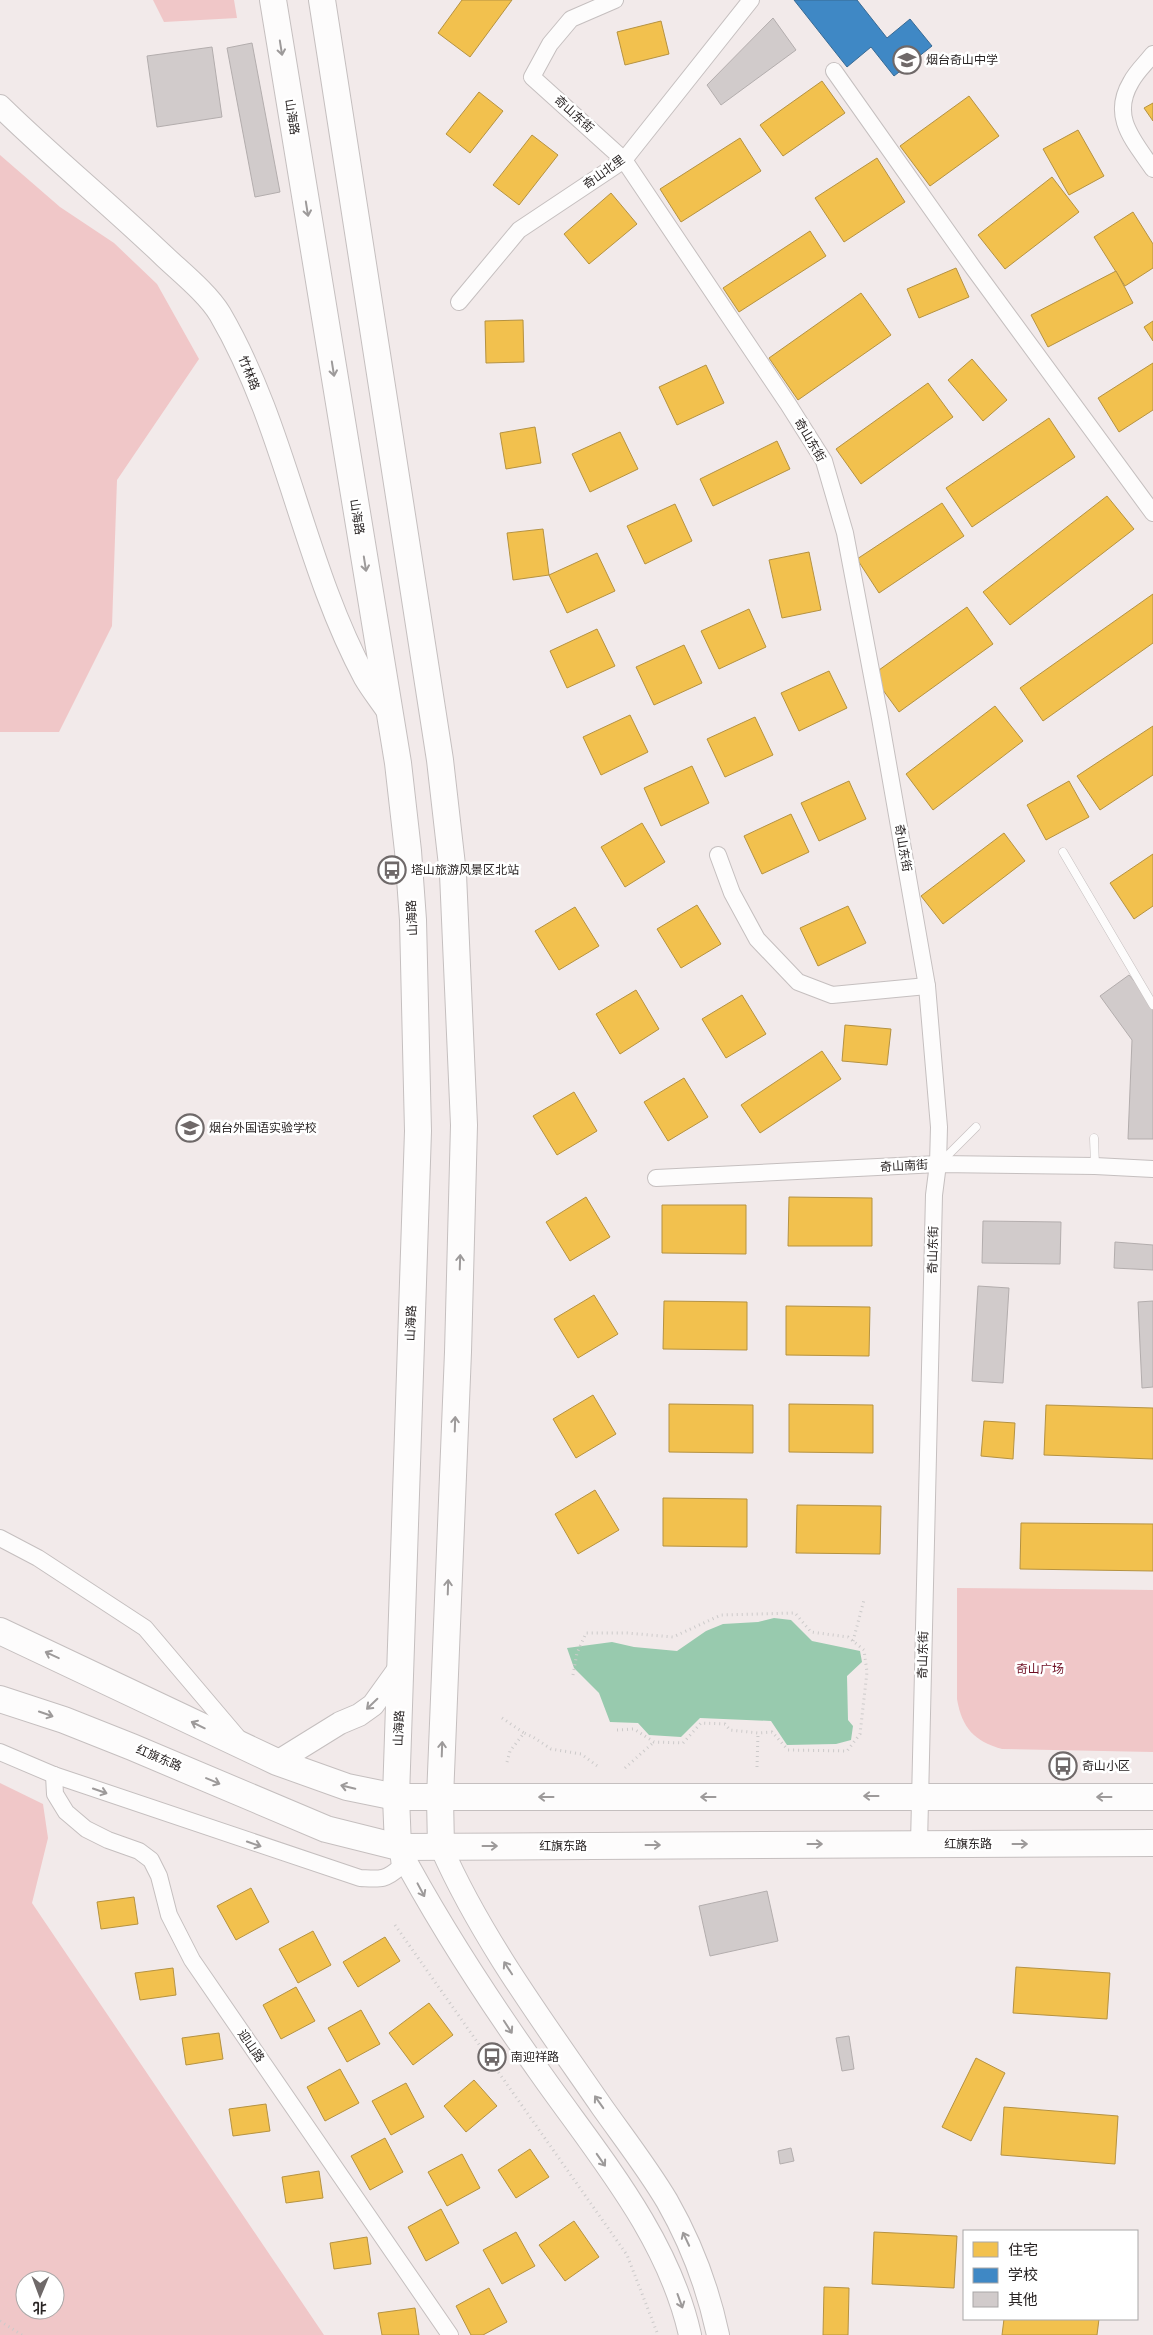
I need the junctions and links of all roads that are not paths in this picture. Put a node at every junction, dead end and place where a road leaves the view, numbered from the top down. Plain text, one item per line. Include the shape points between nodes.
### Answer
1 (273, 0) edge
2 (322, 0) edge
3 (615, 0) edge
4 (751, 0) edge
5 (1153, 54) edge
6 (834, 70) dead end
7 (0, 106) edge
8 (624, 160) junction
9 (1153, 170) edge
10 (459, 302) dead end
11 (1153, 514) edge
12 (389, 713) junction
13 (1063, 852) dead end
14 (718, 855) dead end
15 (927, 986) junction
16 (1153, 1006) edge
17 (976, 1127) dead end
18 (1094, 1138) dead end
19 (938, 1164) junction
20 (1095, 1166) junction
21 (1153, 1169) edge
22 (656, 1178) dead end
23 (0, 1538) edge
24 (0, 1631) edge
25 (401, 1666) junction
26 (0, 1699) edge
27 (248, 1749) junction
28 (0, 1752) edge
29 (277, 1762) junction
30 (54, 1775) junction
31 (919, 1796) junction
32 (396, 1797) junction
33 (1153, 1797) edge
34 (440, 1798) junction
35 (1153, 1843) edge
36 (919, 1844) junction
37 (398, 1846) junction
38 (441, 1847) junction
39 (450, 2335) edge
40 (690, 2335) edge
41 (718, 2335) edge

1 -> 12 main road, 山海路
34 -> 2 main road via 464,1125 453,874 440,760
3 - 8 street, 奇山东街 via 571,19 550,44 532,77
4 - 8 street, 奇山北里
5 - 9 street via 1131,80 1124,94 1122,109 1124,124
6 - 11 street
7 - 12 main road, 竹林路 via 140,233 218,311 240,350 274,436 330,600 366,679
8 - 10 street, 奇山北里 via 519,230
8 - 15 street, 奇山东街 via 824,461 845,533
12 - 25 main road, 山海路 via 409,861 418,1131
13 - 16 lane
14 - 15 street via 732,893 756,939 798,982 832,995
15 - 19 street, 奇山东街 via 939,1127
17 - 19 lane
18 - 20 lane
19 - 20 street, 奇山南街
19 - 22 street, 奇山南街
19 - 31 street, 奇山东街 via 934,1195
20 - 21 street, 奇山南街
23 - 27 street via 38,1558 145,1628
27 -> 24 main road
25 -> 29 main road via 373,1705
25 - 32 main road, 山海路
26 -> 37 main road, 红旗东路 via 98,1733 326,1829
27 - 29 main road
28 - 30 street
32 -> 29 main road via 339,1785
30 -> 37 street via 360,1878 390,1876 400,1867
30 - 39 street, 迎山路 via 55,1794 66,1812 86,1829 139,1851 151,1860 159,1876 169,1914 192,1960
33 -> 31 main road
31 -> 34 main road
31 - 36 street, 奇山东街
32 - 34 main road
32 - 37 main road, 山海路
34 - 38 main road
36 -> 35 main road, 红旗东路
38 -> 36 main road, 红旗东路
37 - 38 main road, 红旗东路
37 -> 40 main road via 454,1945 656,2242 686,2316
41 -> 38 main road via 703,2277 666,2200 540,2017 482,1926

